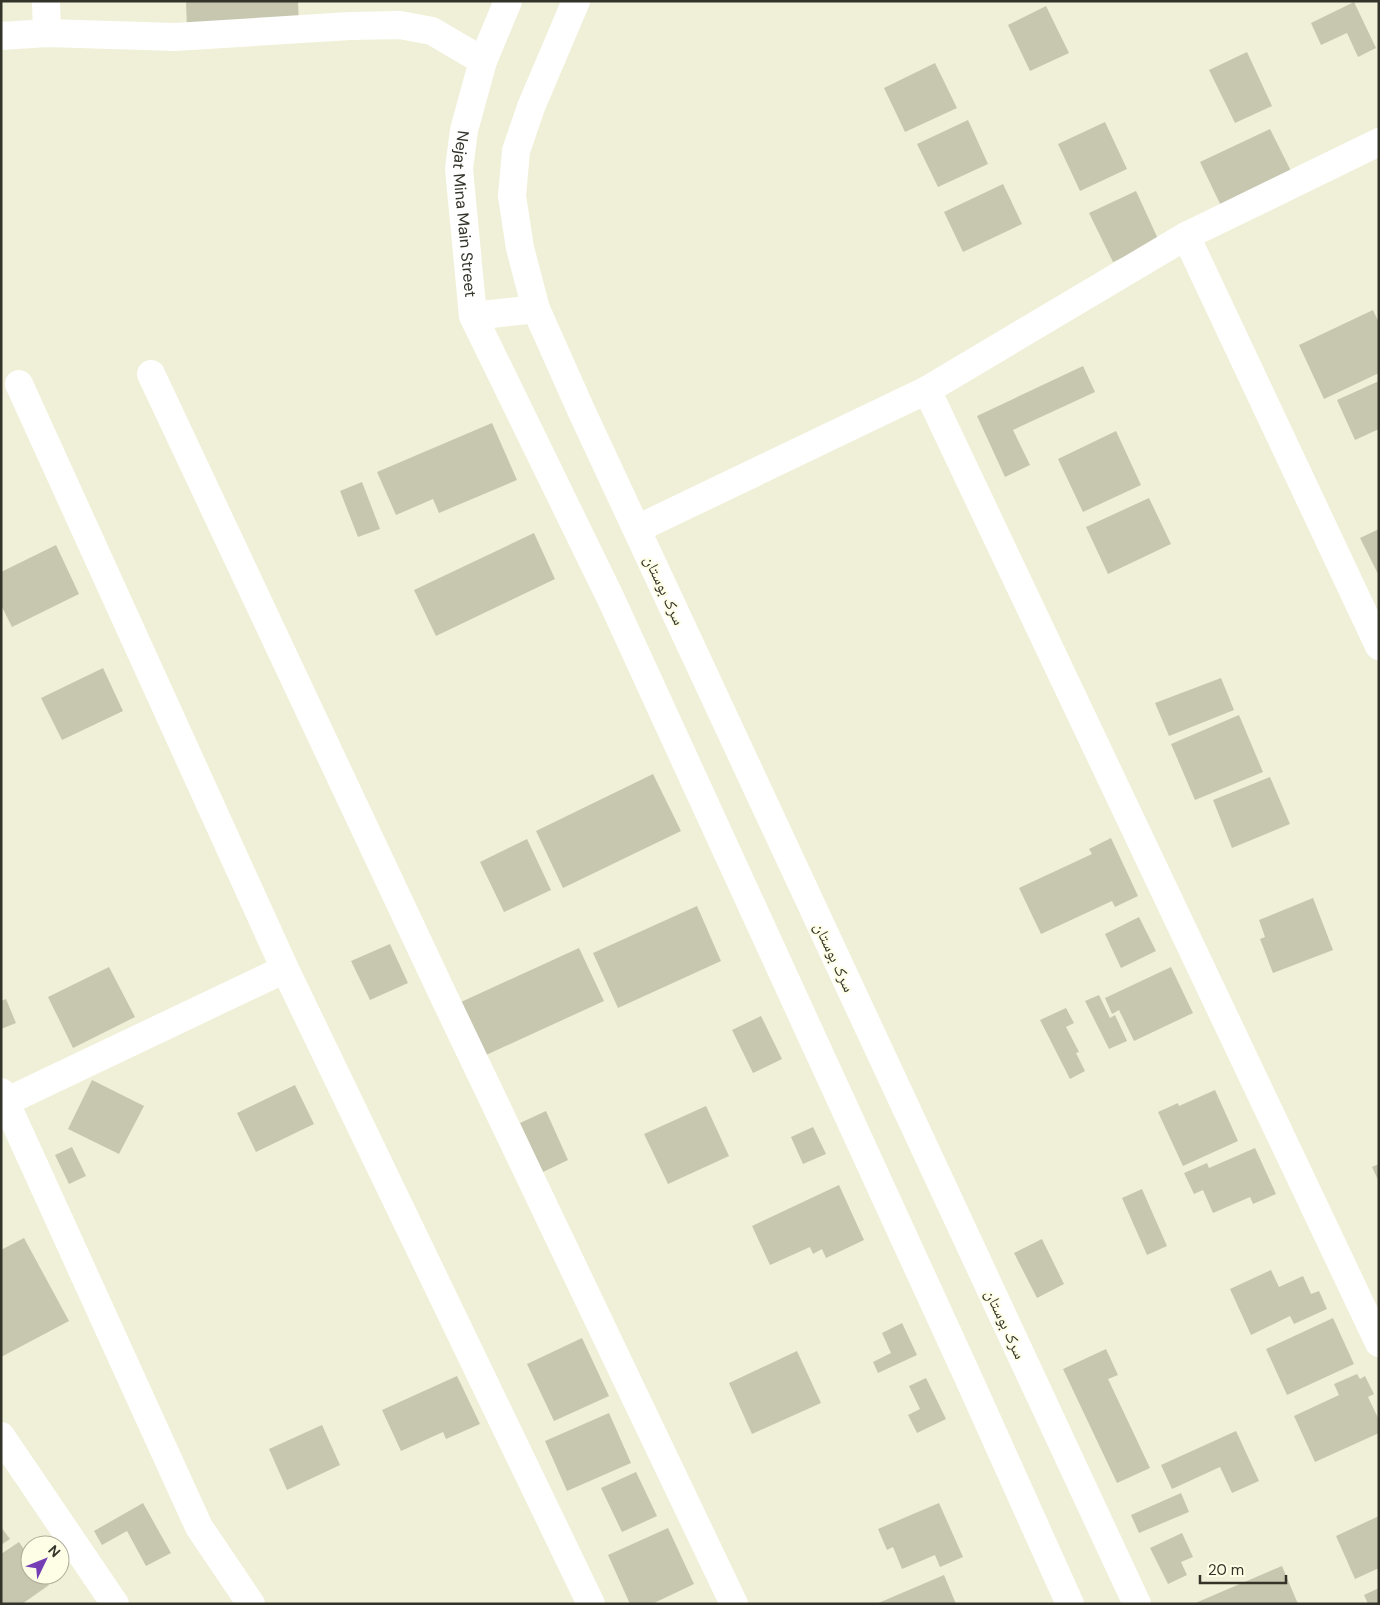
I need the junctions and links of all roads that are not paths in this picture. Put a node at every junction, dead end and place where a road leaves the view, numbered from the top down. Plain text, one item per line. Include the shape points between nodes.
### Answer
1 (46, 1) edge
2 (508, 1) edge
3 (576, 1) edge
4 (47, 33) junction
5 (1, 36) edge
6 (483, 61) junction
7 (1379, 142) edge
8 (1186, 236) junction
9 (536, 309) junction
10 (473, 316) junction
11 (151, 374) dead end
12 (19, 384) dead end
13 (927, 390) junction
14 (637, 529) junction
15 (1379, 646) edge
16 (285, 969) junction
17 (3, 1099) edge
18 (1379, 1343) edge
19 (1, 1436) edge
20 (115, 1604) edge
21 (251, 1604) edge
22 (591, 1604) edge
23 (734, 1604) edge
24 (1070, 1604) edge
25 (1137, 1604) edge

1 - 4 street
2 - 6 street, Nejat Mina Main Street
3 - 9 street via 516,151 512,196 520,248
4 - 5 street
4 - 6 street via 175,37 400,25 432,31
6 - 10 street, Nejat Mina Main Street via 464,130 459,169
7 - 8 street
8 - 13 street
8 - 15 street
9 - 10 street
9 - 14 street, سرک بوستان
10 - 24 street via 611,599
11 - 23 street
12 - 16 street
13 - 14 street
13 - 18 street
14 - 25 street, سرک بوستان
16 - 17 street
16 - 22 street
17 - 21 street via 199,1527
19 - 20 street

